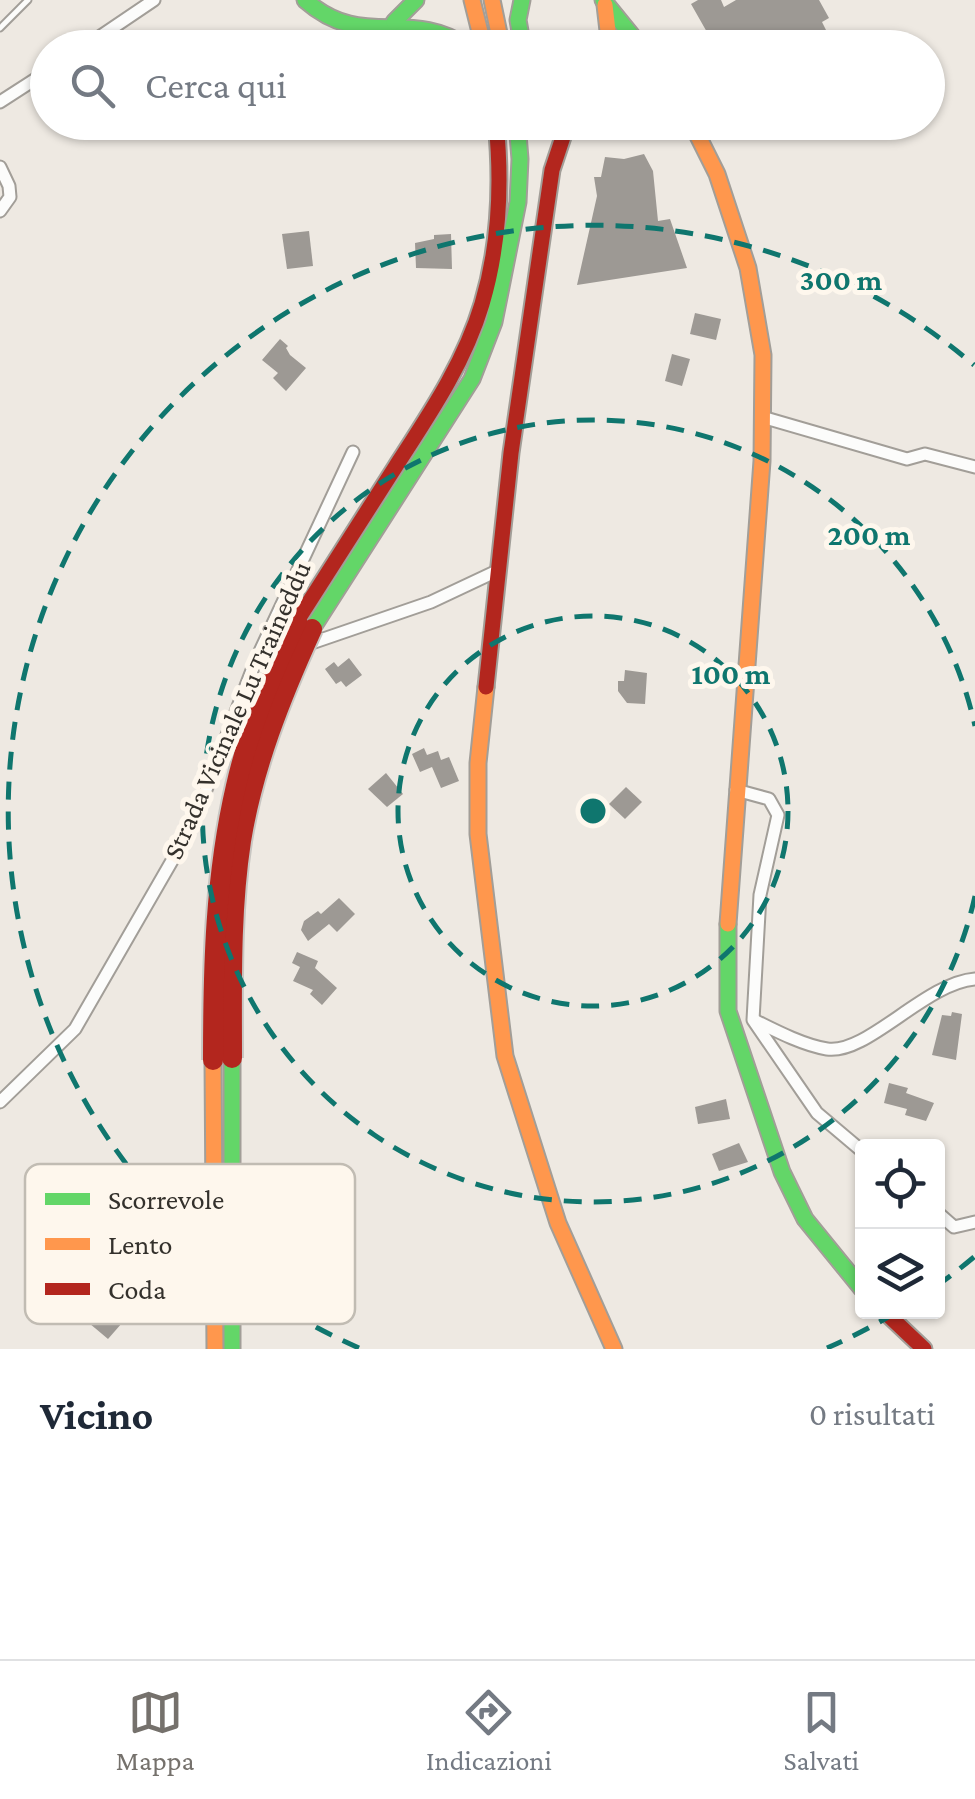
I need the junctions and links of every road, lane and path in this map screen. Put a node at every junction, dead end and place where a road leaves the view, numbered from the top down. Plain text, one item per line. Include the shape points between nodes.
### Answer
1 (28, 0) edge
2 (154, 0) edge
3 (304, 0) edge
4 (416, 0) edge
5 (472, 0) edge
6 (492, 0) edge
7 (522, 0) edge
8 (603, 0) edge
9 (394, 22) junction
10 (0, 28) edge
11 (110, 30) edge
12 (448, 30) edge
13 (480, 30) edge
14 (498, 30) edge
15 (519, 30) edge
16 (607, 30) edge
17 (627, 30) edge
18 (30, 83) edge
19 (0, 102) edge
20 (497, 140) edge
21 (518, 140) edge
22 (524, 140) edge
23 (562, 140) edge
24 (700, 140) edge
25 (520, 159) junction
26 (0, 167) edge
27 (0, 211) edge
28 (762, 417) junction
29 (353, 452) dead end
30 (975, 466) edge
31 (498, 570) junction
32 (305, 625) junction
33 (256, 660) junction
34 (736, 790) junction
35 (975, 979) edge
36 (753, 1020) junction
37 (222, 1059) junction
38 (0, 1102) edge
39 (855, 1145) edge
40 (219, 1164) edge
41 (226, 1164) edge
42 (945, 1219) edge
43 (975, 1222) edge
44 (855, 1282) edge
45 (892, 1319) edge
46 (216, 1324) edge
47 (231, 1324) edge
48 (215, 1349) edge
49 (232, 1349) edge
50 (614, 1349) edge
51 (924, 1349) edge

1 - 10 lane
2 - 11 street
3 - 9 main road via 329,20 359,27
4 - 9 main road
5 - 13 main road
6 - 14 main road
7 - 15 main road
8 - 16 main road
8 - 17 main road
9 - 12 main road via 420,19
18 - 19 street
20 - 32 main road via 498,189 485,292 464,353
21 - 25 main road
22 - 25 main road
23 - 31 main road via 552,170
24 - 28 main road via 748,268 763,355
25 - 32 main road via 504,280 472,379
26 - 27 street via 10,198
28 - 30 street via 907,460 925,454
28 - 34 main road
29 - 33 street, Strada Vicinale Lu Traineddu
31 - 33 street via 432,602
31 - 50 main road via 478,763 478,834 505,1056 558,1223
32 - 37 main road, bridge via 248,806
33 - 38 street, Strada Vicinale Lu Traineddu via 192,826 125,946 75,1029
34 - 36 street via 769,800 778,815 760,895
34 - 44 main road via 728,1011 782,1172 805,1219
35 - 36 street via 922,999 852,1046 829,1049
36 - 39 street via 817,1113
37 - 40 main road
37 - 41 main road
42 - 43 street via 954,1227
45 - 51 main road
46 - 48 main road
47 - 49 main road

